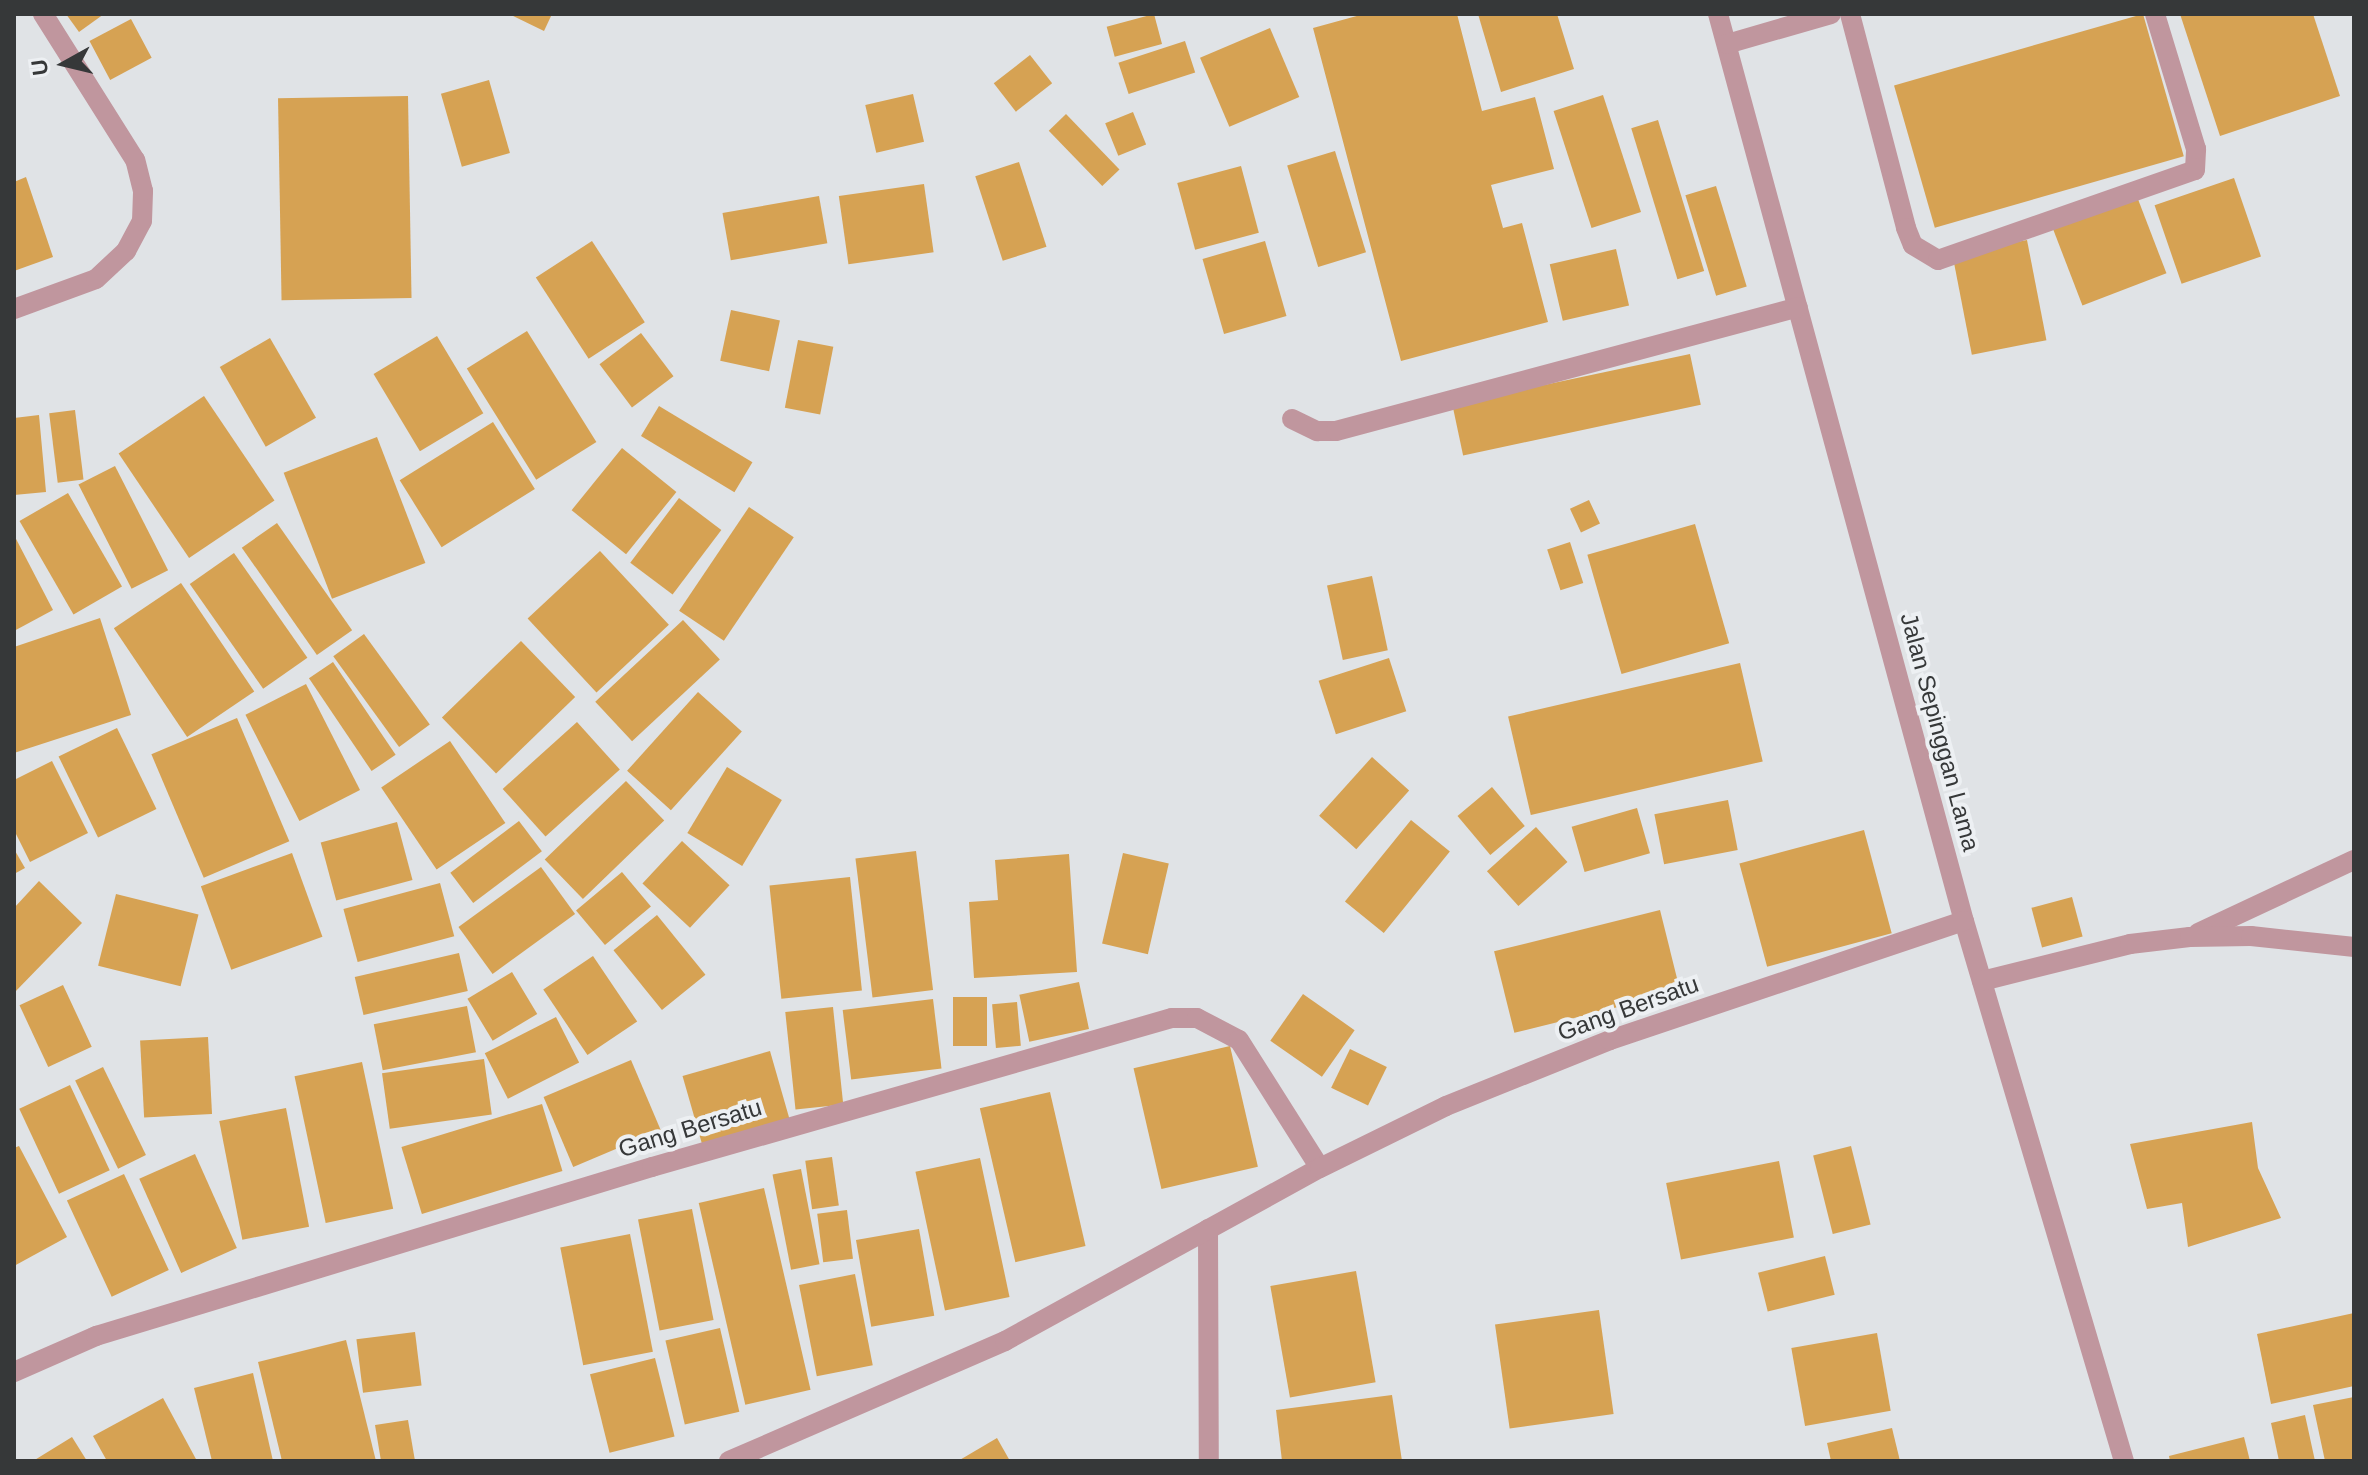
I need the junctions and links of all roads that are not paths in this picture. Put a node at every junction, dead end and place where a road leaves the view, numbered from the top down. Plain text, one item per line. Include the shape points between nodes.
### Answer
1 (43, 14) edge
2 (1718, 14) edge
3 (1831, 14) edge
4 (1850, 14) edge
5 (2155, 14) edge
6 (1727, 44) junction
7 (1798, 307) junction
8 (14, 309) edge
9 (1292, 419) dead end
10 (2354, 860) edge
11 (1964, 921) junction
12 (2190, 937) junction
13 (2354, 947) edge
14 (1982, 981) junction
15 (1320, 1168) junction
16 (1208, 1229) junction
17 (14, 1372) edge
18 (729, 1461) edge
19 (1209, 1461) edge
20 (2124, 1461) edge

1 - 8 street via 135,160 143,191 142,221 126,251 96,279
2 - 6 street, Jalan Sepinggan Lama
3 - 6 street
4 - 5 street via 1906,228 1913,245 1938,260 2195,170 2196,149
6 - 7 street, Jalan Sepinggan Lama
7 - 9 street via 1336,431 1317,431
7 - 11 street, Jalan Sepinggan Lama
10 - 12 street
11 - 14 street, Jalan Sepinggan Lama
11 - 15 street, Gang Bersatu via 1610,1040 1446,1106
12 - 13 street via 2251,936
12 - 14 street via 2130,944
14 - 20 street, Jalan Sepinggan Lama
15 - 16 street, Gang Bersatu
15 - 17 street, Gang Bersatu via 1239,1040 1218,1025 1172,1018 831,1114 96,1336
16 - 18 street, Gang Bersatu via 1005,1341
16 - 19 street

